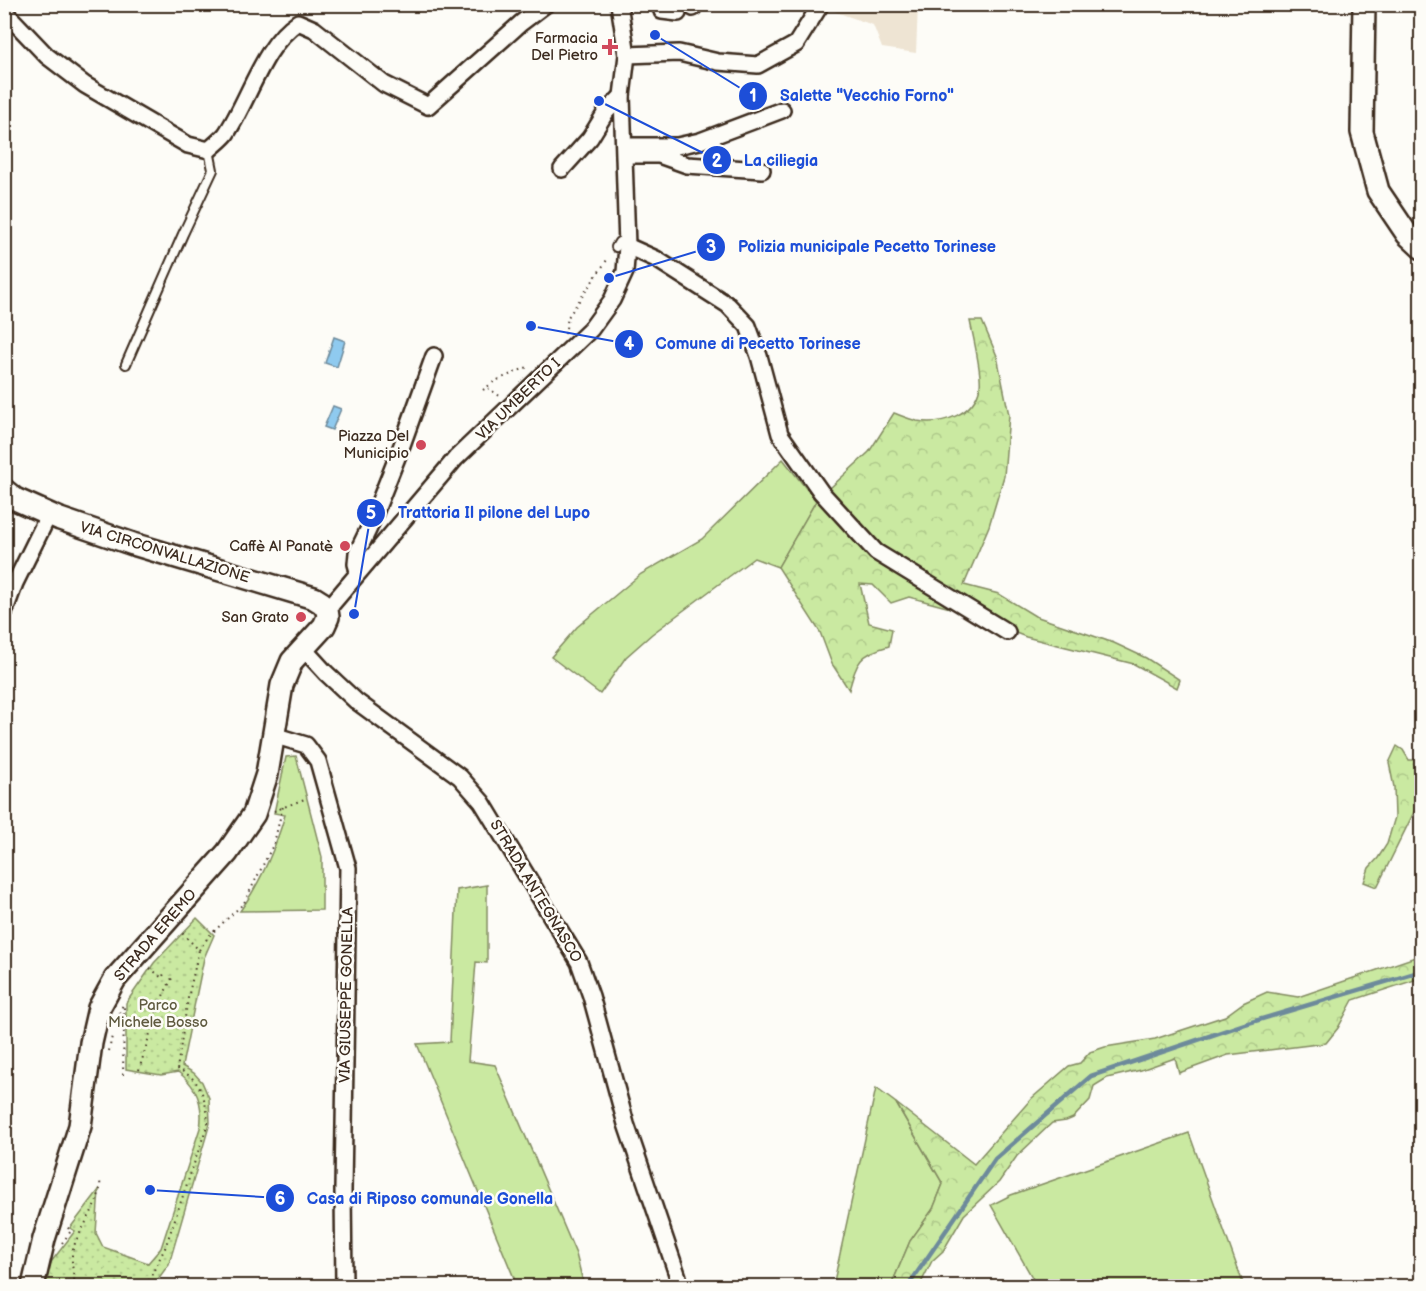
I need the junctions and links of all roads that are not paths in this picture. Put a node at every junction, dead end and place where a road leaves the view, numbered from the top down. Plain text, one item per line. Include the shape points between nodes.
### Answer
1 (546, 4) edge
2 (619, 4) edge
3 (660, 4) edge
4 (821, 4) edge
5 (1364, 4) edge
6 (688, 8) edge
7 (4, 11) edge
8 (627, 55) junction
9 (622, 96) junction
10 (782, 110) dead end
11 (209, 150) junction
12 (624, 150) junction
13 (562, 169) dead end
14 (762, 170) dead end
15 (623, 244) junction
16 (1422, 248) edge
17 (434, 356) dead end
18 (126, 364) dead end
19 (4, 490) edge
20 (49, 514) junction
21 (358, 571) junction
22 (327, 610) junction
23 (4, 613) edge
24 (1007, 632) dead end
25 (303, 648) junction
26 (274, 738) junction
27 (678, 1277) dead end
28 (33, 1287) edge
29 (344, 1287) edge

1 - 11 street via 428,106 384,84 314,29 298,22 289,28 266,60 225,135
2 - 8 street, VIA UMBERTO I
3 - 6 street via 662,11
4 - 8 street via 796,44 758,65 718,62 679,53
5 - 16 main road via 1362,132 1378,191 1407,234
7 - 11 street via 47,57 85,85 188,145
8 - 9 street, VIA UMBERTO I
9 - 12 street, VIA UMBERTO I
9 - 13 street
10 - 12 street via 700,141 678,146 630,146
11 - 18 lane via 213,170
12 - 14 street via 630,155 660,155 687,165
12 - 15 street, VIA UMBERTO I
15 - 21 street, VIA UMBERTO I via 625,272 612,300 591,329 456,459
15 - 24 street via 656,259 728,305 748,326 780,434 821,492 876,552
17 - 21 street via 357,553
19 - 20 main road, VIA CIRCONVALLAZIONE
20 - 22 main road, VIA CIRCONVALLAZIONE via 133,544 314,598
20 - 23 street
21 - 22 street, VIA UMBERTO I
22 - 25 main road, STRADA EREMO via 324,626
25 - 26 main road, STRADA EREMO via 292,661 282,686
25 - 27 street, STRADA ANTEGNASCO via 356,701 460,777 482,802 579,962 626,1124
26 - 28 main road, STRADA EREMO via 254,814 227,853 115,979 99,1008 80,1126
26 - 29 street, VIA GIUSEPPE GONELLA via 306,745 318,761 348,868

